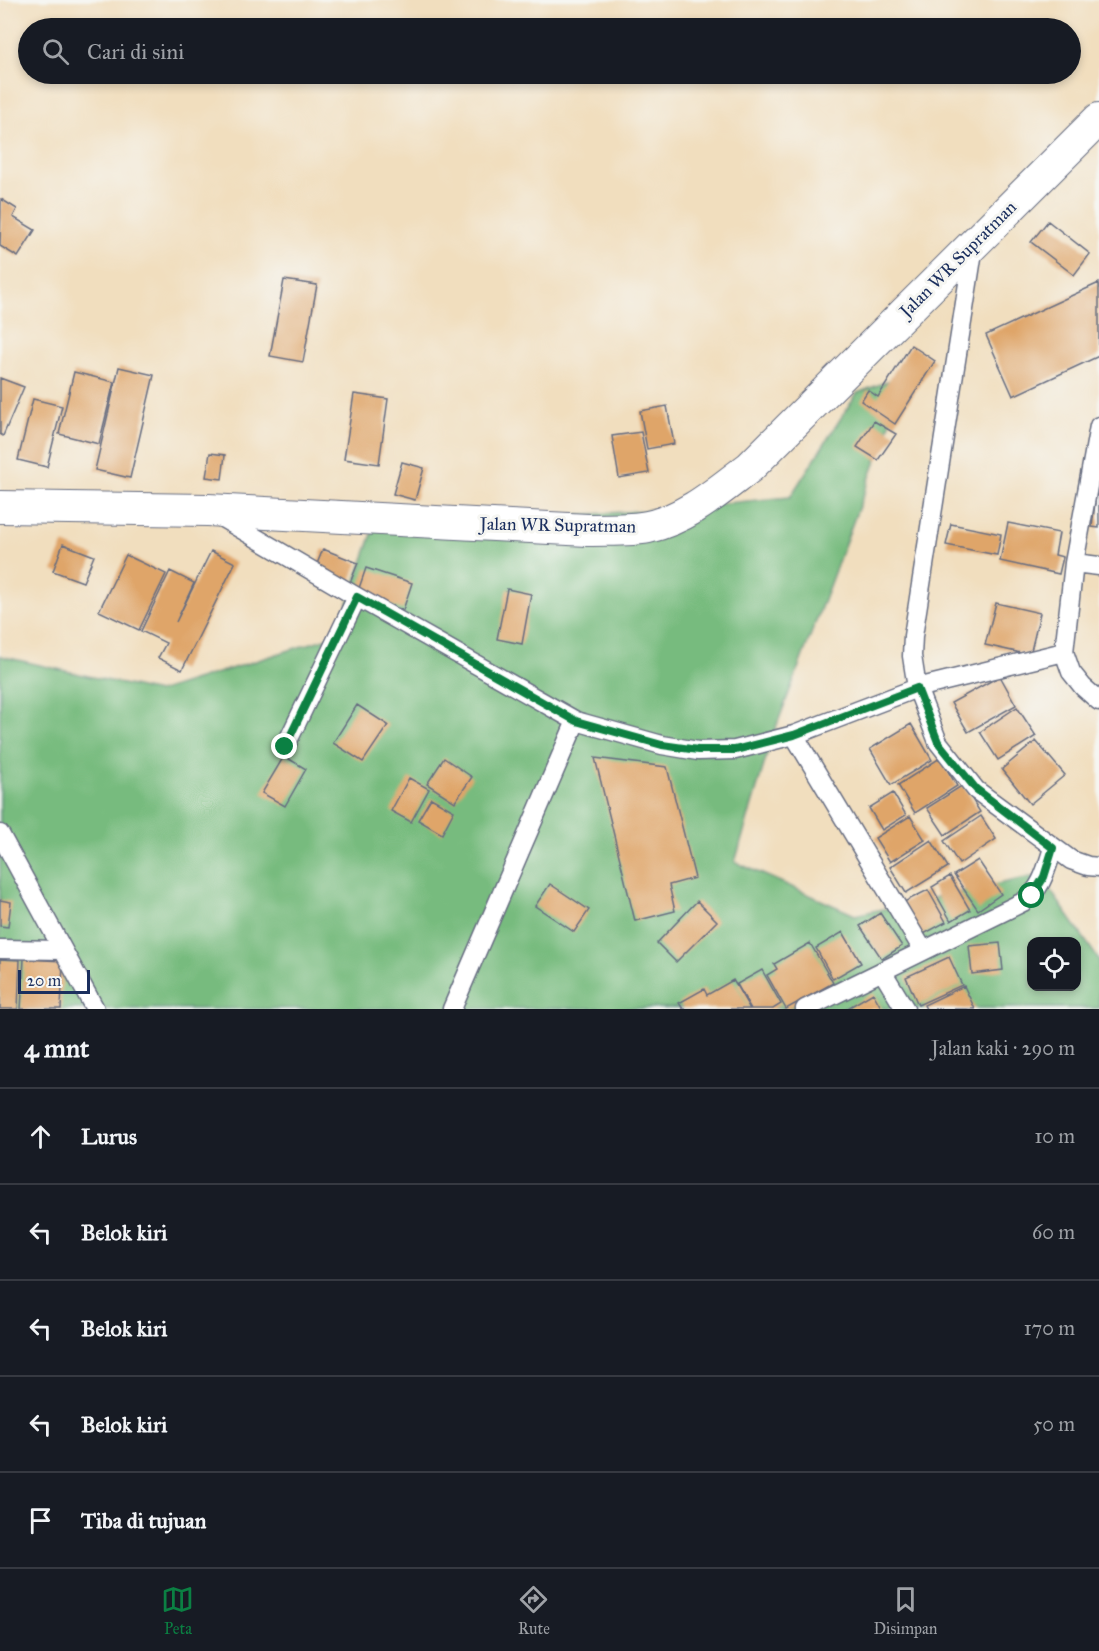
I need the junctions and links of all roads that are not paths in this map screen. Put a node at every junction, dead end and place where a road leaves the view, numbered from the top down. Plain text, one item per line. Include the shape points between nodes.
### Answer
1 (1099, 120) edge
2 (974, 243) junction
3 (1099, 426) edge
4 (0, 507) edge
5 (208, 510) junction
6 (1074, 563) junction
7 (1099, 566) edge
8 (357, 597) junction
9 (1064, 652) junction
10 (917, 688) junction
11 (1099, 701) edge
12 (576, 721) junction
13 (794, 735) junction
14 (285, 747) dead end
15 (0, 834) edge
16 (1053, 848) junction
17 (1099, 867) edge
18 (0, 949) edge
19 (63, 950) junction
20 (923, 950) junction
21 (882, 971) junction
22 (95, 1009) edge
23 (452, 1009) edge
24 (805, 1009) edge
25 (905, 1009) edge

1 - 2 highway, Jalan WR Supratman
2 - 5 highway, Jalan WR Supratman via 750,467 700,506 672,519 646,527 588,530
2 - 10 street via 913,636
3 - 6 street
4 - 5 highway, Jalan WR Supratman
5 - 8 street
6 - 7 street
6 - 9 street
8 - 12 street
8 - 14 street
9 - 10 street
9 - 11 street via 1071,672
10 - 13 street
10 - 16 street via 938,742 976,789
12 - 13 street via 662,745 698,750 735,750
12 - 23 street
13 - 20 street
15 - 19 street
16 - 17 street via 1071,860
16 - 20 street via 1044,877 1032,896
18 - 19 street
19 - 22 street
20 - 21 street
21 - 24 street
21 - 25 street

